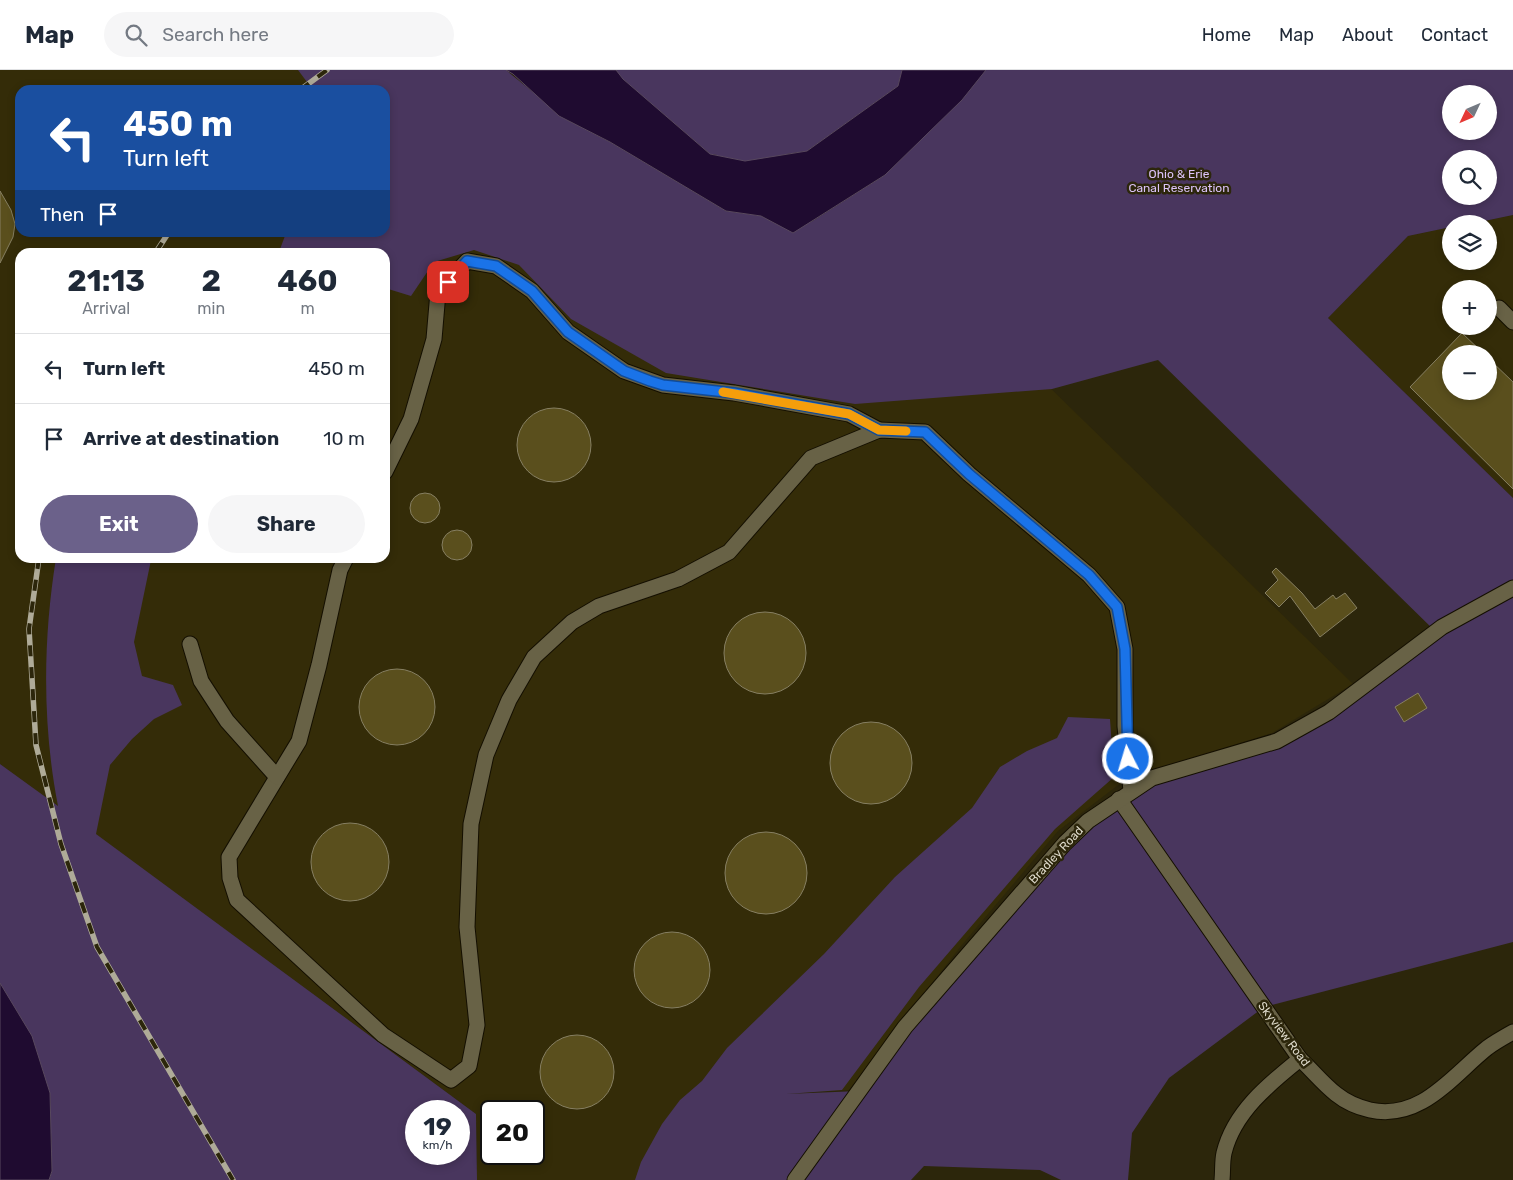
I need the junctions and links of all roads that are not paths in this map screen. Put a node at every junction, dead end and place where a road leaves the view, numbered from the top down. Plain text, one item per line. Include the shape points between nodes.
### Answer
1 (1499, 308) dead end
2 (1513, 322) edge
3 (879, 430) junction
4 (390, 462) edge
5 (344, 563) edge
6 (1513, 588) edge
7 (190, 644) dead end
8 (276, 778) junction
9 (1125, 795) junction
10 (1513, 1032) edge
11 (1300, 1058) junction
12 (794, 1180) edge
13 (1222, 1180) edge

1 - 2 street
3 - 4 street via 849,414 734,393 663,385 624,371 568,332 532,291 496,266 467,261 438,292 434,339 411,419
3 - 8 street via 811,458 729,552 678,579 599,606 572,622 534,657 509,700 486,755 471,824 467,926 477,1026 469,1066 451,1080 383,1036 238,900 230,878 229,856
3 - 9 street via 925,432 969,474 1089,575 1117,607 1125,649
5 - 8 street via 299,741
6 - 9 street, Bradley Road via 1436,632 1329,712 1277,741 1152,778
7 - 8 street via 201,681 227,721
9 - 11 street, Skyview Road
9 - 12 street, Bradley Road via 1088,821 1065,843 905,1027
10 - 11 street, Skyview Road via 1488,1047 1429,1098 1413,1108 1397,1112 1355,1106 1336,1094
11 - 13 street via 1246,1109 1237,1123 1224,1154

